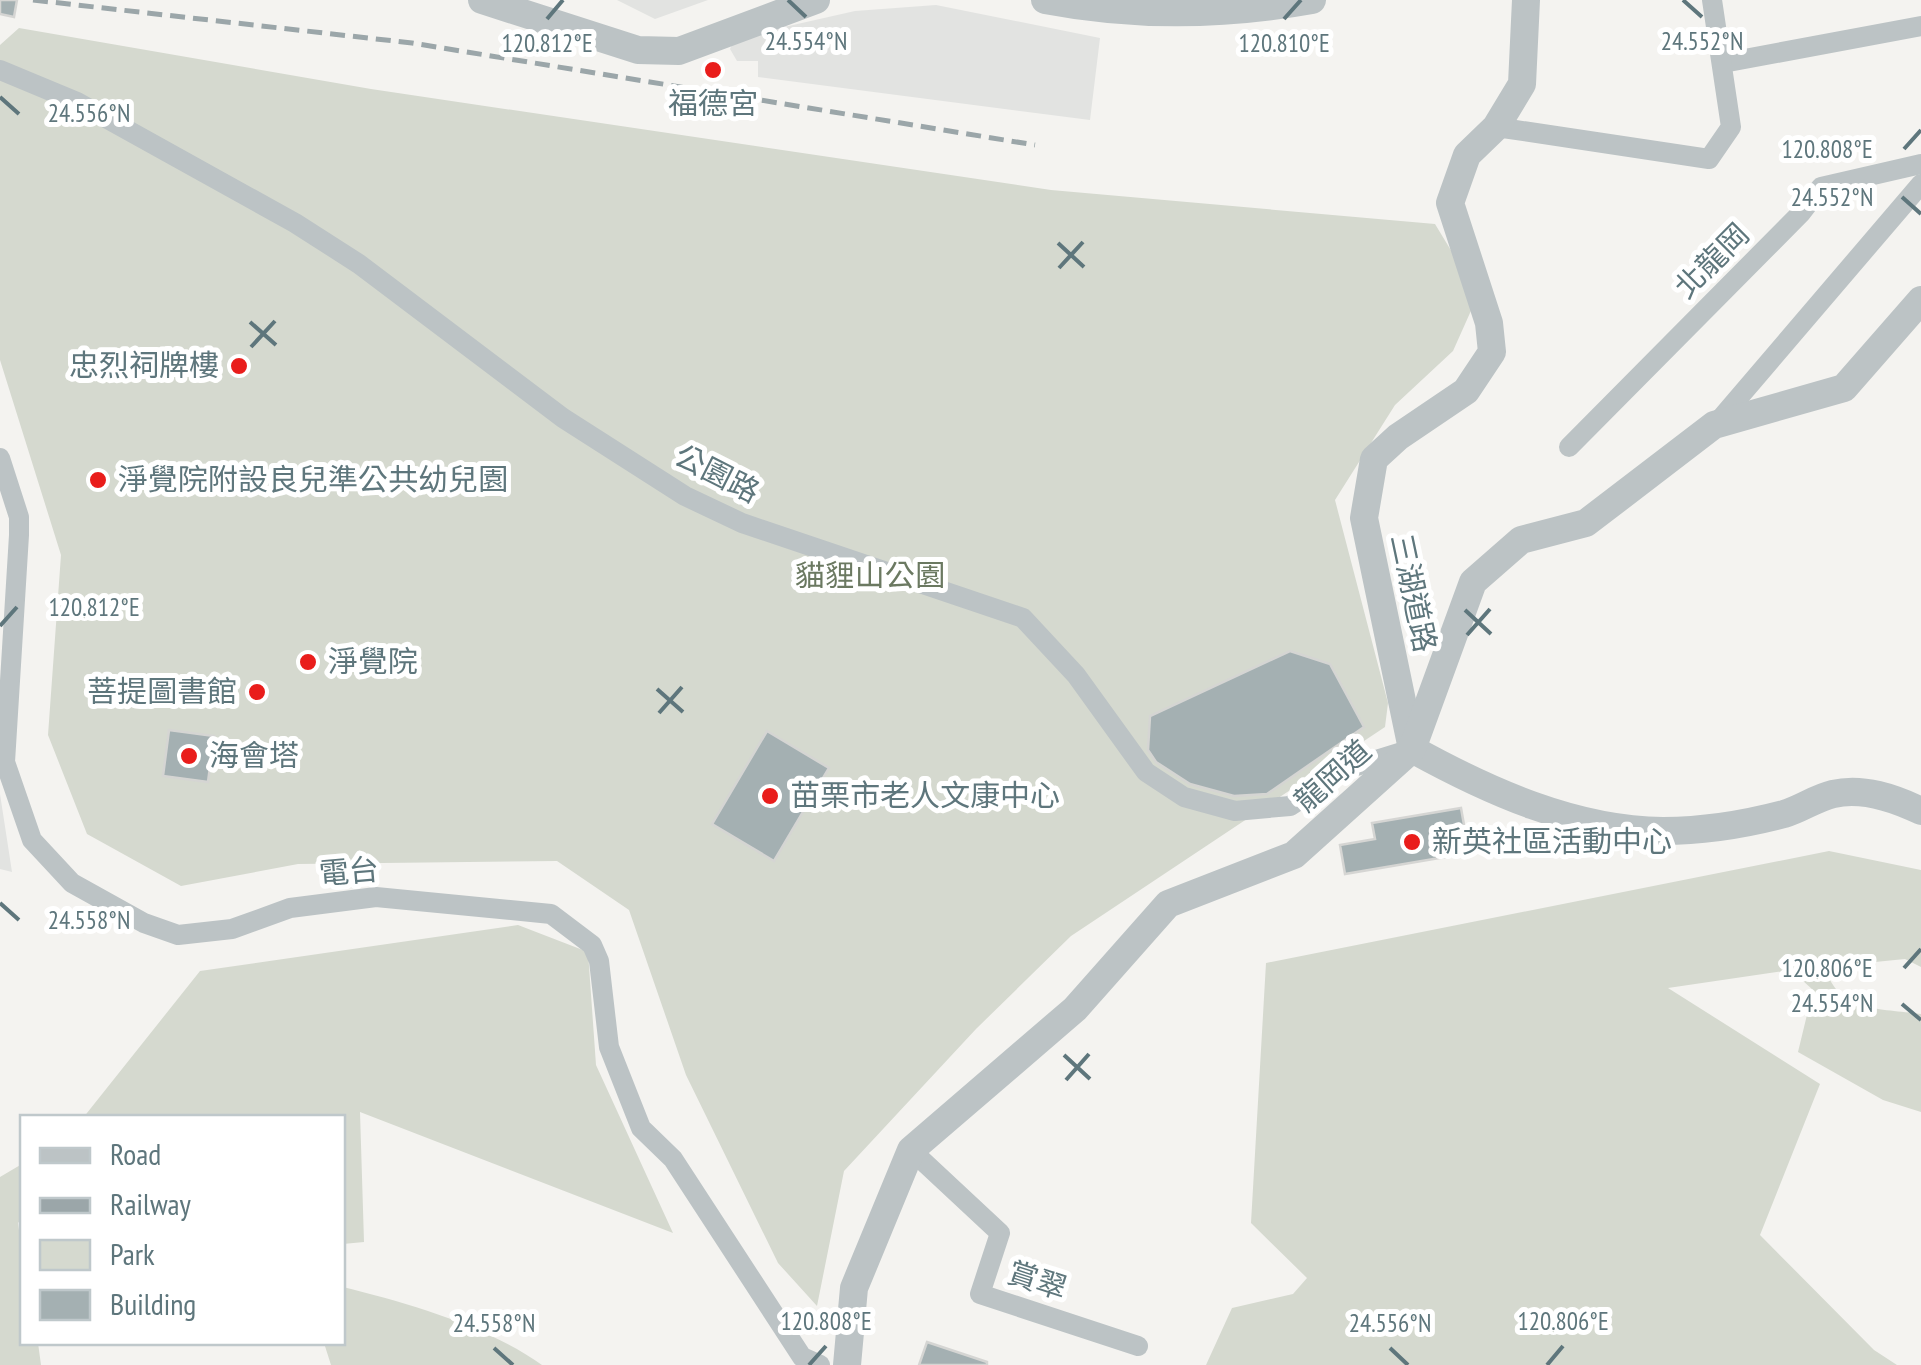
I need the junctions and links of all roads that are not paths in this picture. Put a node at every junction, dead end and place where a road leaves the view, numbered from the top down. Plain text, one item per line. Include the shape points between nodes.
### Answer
1 (482, 0) edge
2 (816, 0) edge
3 (1045, 0) edge
4 (1312, 0) edge
5 (1526, 0) edge
6 (1712, 0) edge
7 (1921, 26) edge
8 (1723, 63) junction
9 (0, 70) edge
10 (1496, 127) junction
11 (1921, 164) edge
12 (1921, 184) edge
13 (1921, 300) edge
14 (1714, 425) junction
15 (1569, 447) dead end
16 (0, 458) edge
17 (1412, 749) junction
18 (1921, 811) edge
19 (911, 1150) junction
20 (1138, 1346) dead end
21 (820, 1365) edge
22 (847, 1365) edge

1 - 2 street via 638,50 679,50
3 - 4 street via 1104,11 1200,13
5 - 10 street, 三湖道路 via 1522,84
6 - 8 street
7 - 8 street
8 - 10 street via 1731,127 1709,159
9 - 17 street, 公園路 via 76,102 296,223 563,418 684,496 742,523 1022,618 1076,675 1146,772 1184,797 1234,811 1290,806 1348,769
10 - 17 street, 三湖道路 via 1468,155 1450,203 1492,352 1466,391 1374,459 1364,518
11 - 15 street, 北龍岡 via 1821,186
12 - 14 street
13 - 14 street, 龍岡道 via 1844,388
14 - 17 street, 龍岡道 via 1586,523 1521,540 1473,582
16 - 21 street, 電台 via 19,517 6,762 21,814 52,864 72,883 178,934 232,930 290,908 376,897 551,914 575,929 599,961 609,1047 642,1128 672,1159 802,1357
17 - 18 street via 1532,806 1627,828 1716,826 1785,814 1834,794 1873,793
17 - 19 street, 龍岡道 via 1294,855 1168,904 1075,1009
19 - 20 street, 賞翠 via 1000,1233 980,1294
19 - 22 street, 龍岡道 via 854,1288

